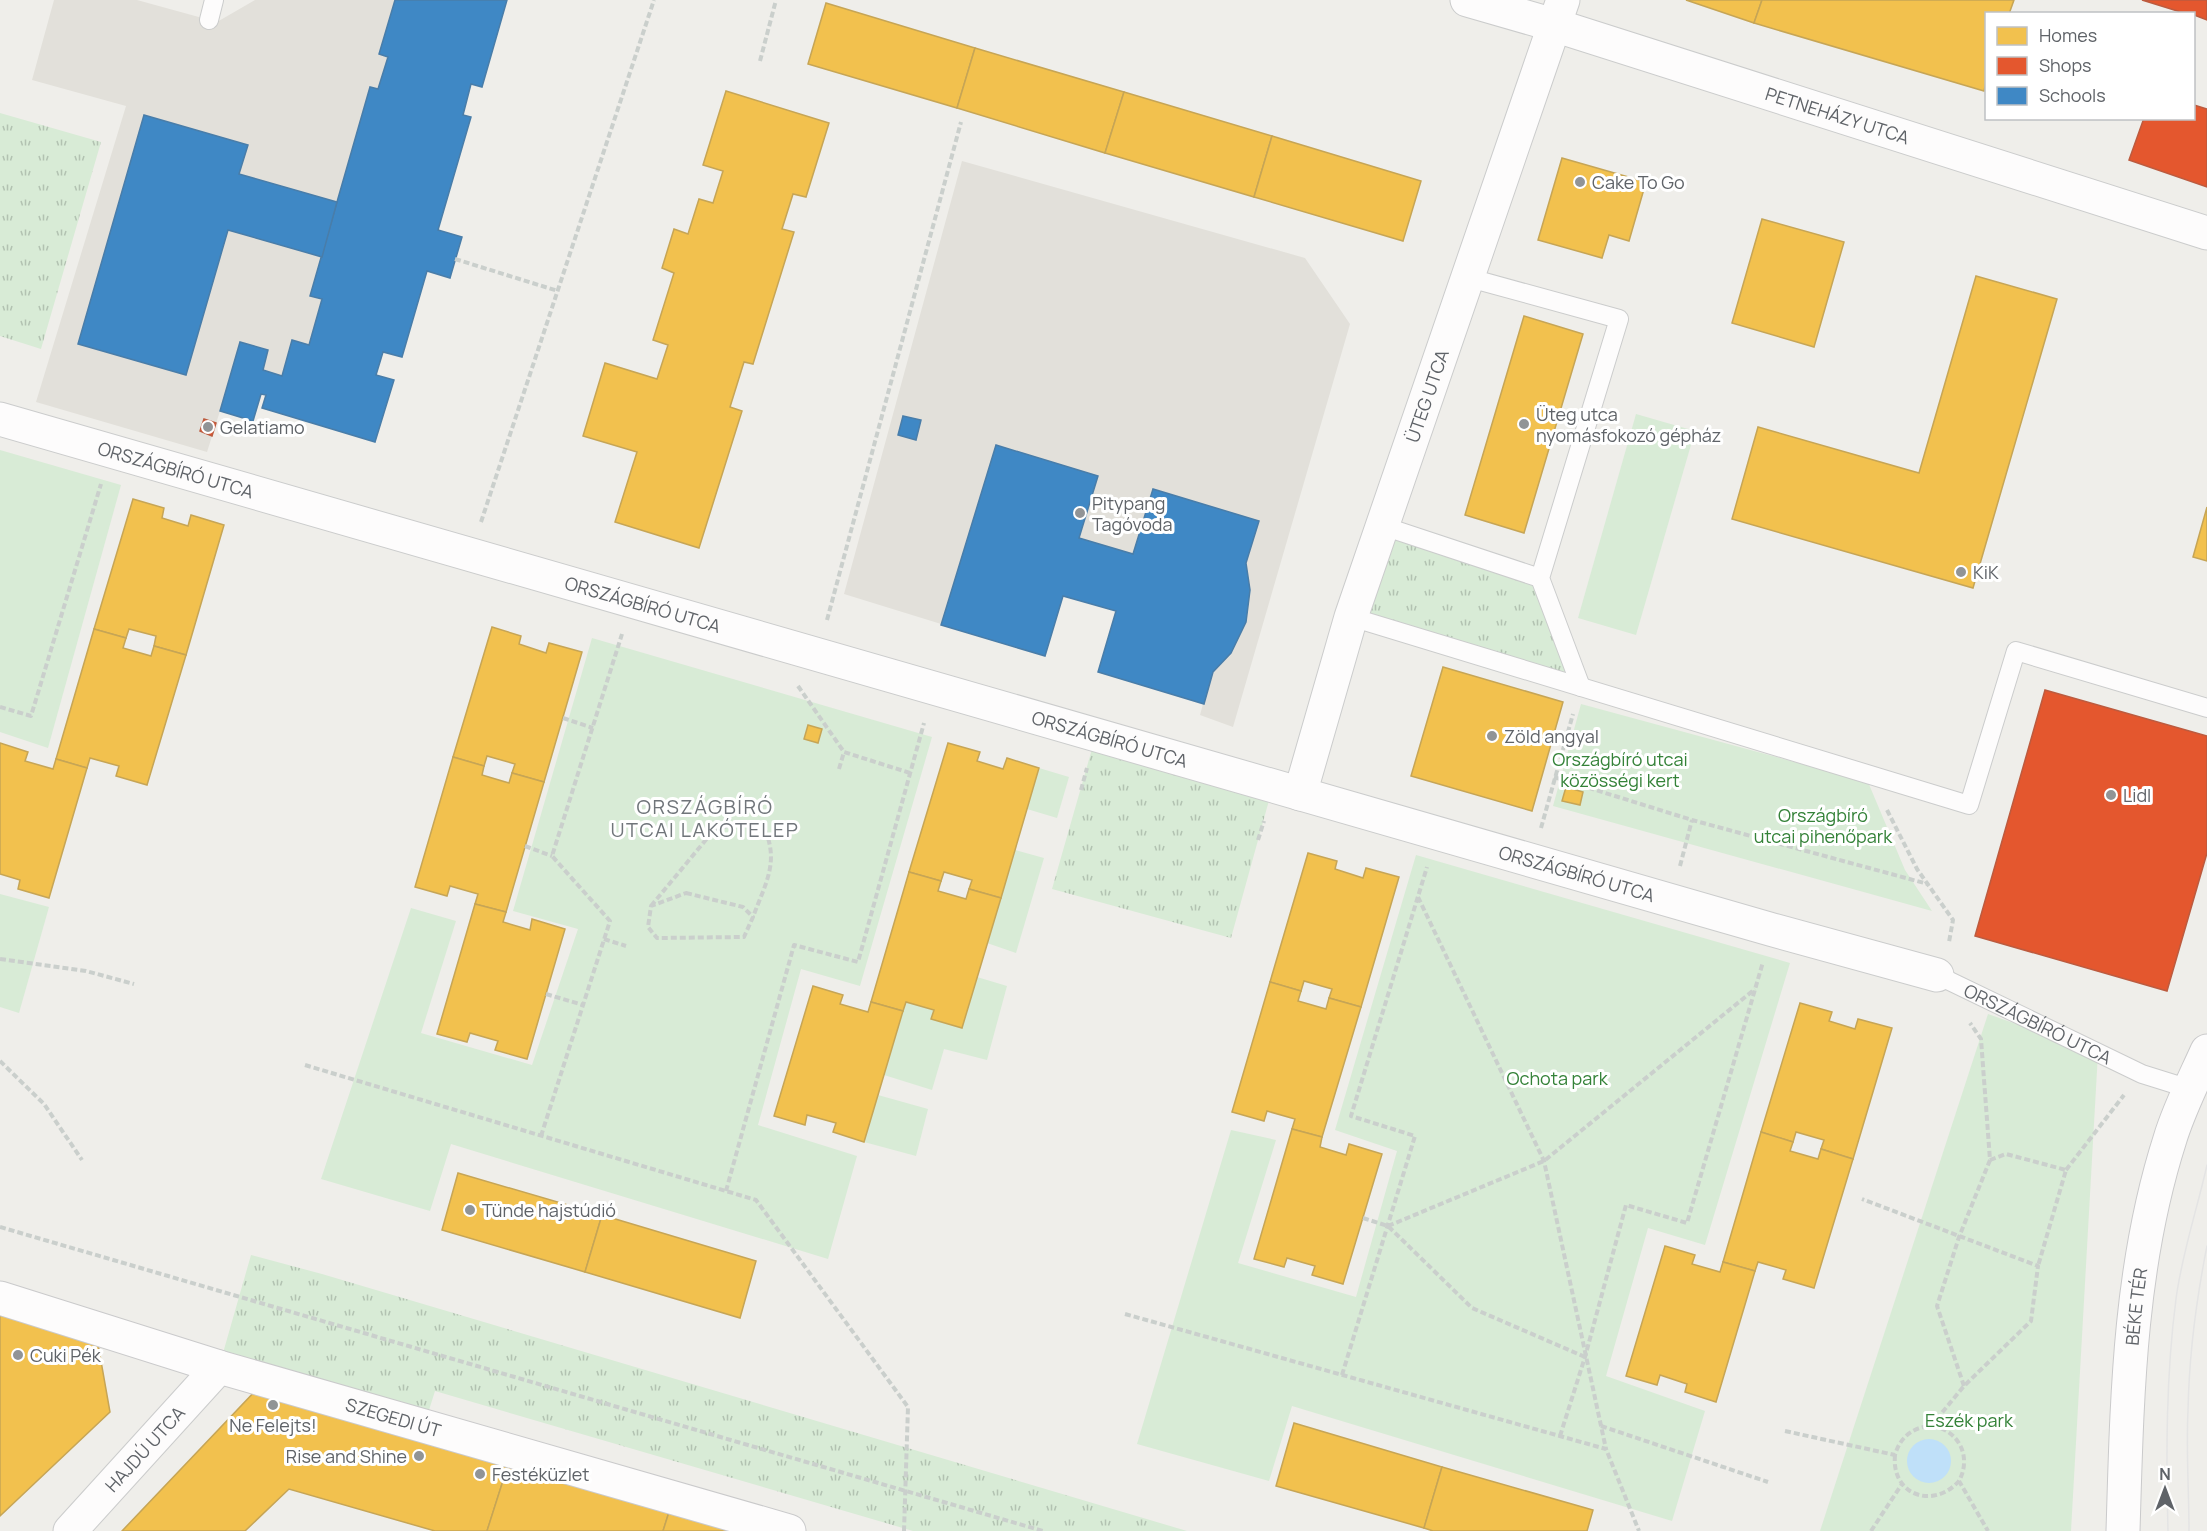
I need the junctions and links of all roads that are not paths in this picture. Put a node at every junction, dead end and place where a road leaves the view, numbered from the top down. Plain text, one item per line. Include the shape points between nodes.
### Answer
1 (214, 0) edge
2 (1467, 0) edge
3 (1559, 13) edge
4 (209, 20) dead end
5 (2207, 233) edge
6 (1466, 277) junction
7 (0, 419) edge
8 (1383, 526) junction
9 (1540, 578) junction
10 (1351, 617) junction
11 (1581, 687) junction
12 (2207, 708) edge
13 (1300, 794) junction
14 (1937, 975) joint
15 (2207, 1051) edge
16 (2198, 1091) edge
17 (0, 1298) edge
18 (219, 1367) junction
19 (70, 1531) edge
20 (789, 1531) edge
21 (2123, 1531) edge

1 - 4 lane
2 - 3 street, PETNEHÁZY UTCA
3 - 5 street, PETNEHÁZY UTCA
3 - 6 street, ÜTEG UTCA
6 - 8 street, ÜTEG UTCA
6 - 9 lane via 1619,319
7 - 13 street, ORSZÁGBÍRÓ UTCA
8 - 9 lane
8 - 10 street, ÜTEG UTCA
9 - 11 lane
10 - 11 lane
10 - 13 street, ÜTEG UTCA
11 - 12 lane via 1969,805 2016,651
13 - 14 street, ORSZÁGBÍRÓ UTCA
14 - 16 lane, ORSZÁGBÍRÓ UTCA via 2142,1074
15 - 16 street, BÉKE TÉR
16 - 21 street, BÉKE TÉR via 2170,1138 2137,1283 2128,1379
17 - 18 street, SZEGEDI ÚT
18 - 19 street, HAJDÚ UTCA
18 - 20 street, SZEGEDI ÚT

